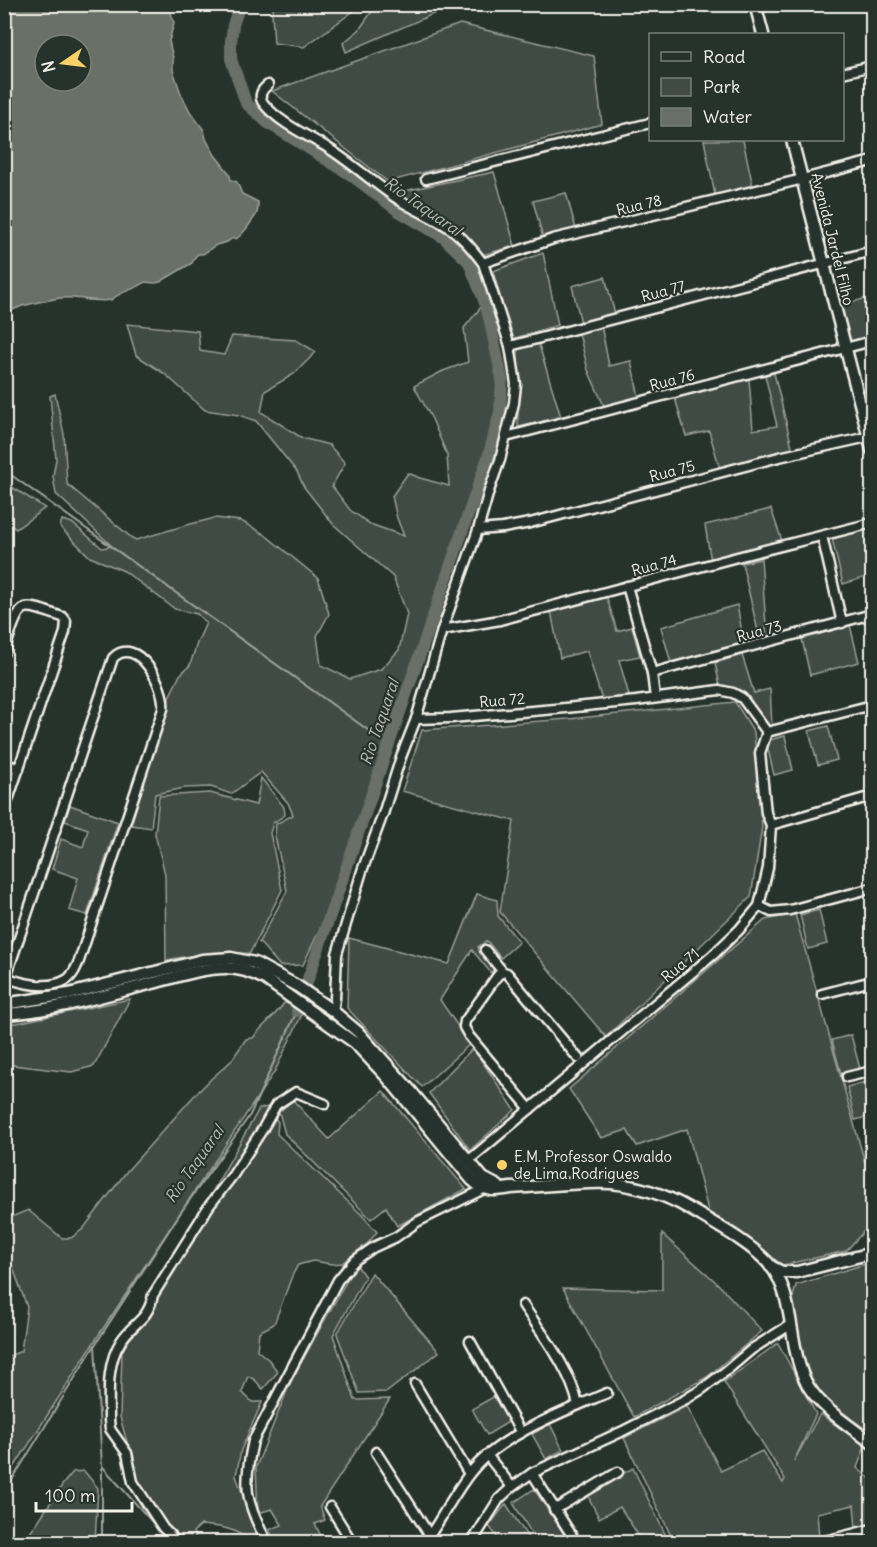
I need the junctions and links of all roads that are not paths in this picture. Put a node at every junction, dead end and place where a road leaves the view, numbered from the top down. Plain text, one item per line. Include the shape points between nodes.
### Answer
1 (770, 4) edge
2 (755, 6) edge
3 (763, 33) edge
4 (873, 66) edge
5 (844, 73) edge
6 (268, 85) dead end
7 (649, 123) edge
8 (792, 141) edge
9 (873, 161) edge
10 (426, 179) dead end
11 (803, 179) junction
12 (873, 251) edge
13 (483, 263) junction
14 (823, 264) junction
15 (873, 341) edge
16 (510, 346) junction
17 (845, 348) junction
18 (871, 436) edge
19 (506, 437) junction
20 (873, 450) edge
21 (873, 523) edge
22 (478, 530) junction
23 (822, 536) junction
24 (627, 586) junction
25 (873, 614) edge
26 (842, 622) junction
27 (442, 630) junction
28 (4, 652) edge
29 (652, 673) junction
30 (655, 698) junction
31 (873, 705) edge
32 (416, 719) junction
33 (767, 732) junction
34 (4, 763) edge
35 (19, 769) junction
36 (873, 796) edge
37 (4, 812) edge
38 (771, 825) junction
39 (873, 888) edge
40 (759, 906) junction
41 (485, 950) dead end
42 (503, 972) junction
43 (5, 979) edge
44 (873, 981) edge
45 (295, 992) junction
46 (822, 994) dead end
47 (4, 1004) edge
48 (333, 1011) junction
49 (4, 1014) edge
50 (578, 1058) dead end
51 (873, 1071) edge
52 (847, 1077) dead end
53 (325, 1104) dead end
54 (530, 1109) junction
55 (468, 1161) junction
56 (486, 1188) junction
57 (504, 1189) junction
58 (873, 1253) edge
59 (770, 1265) junction
60 (802, 1271) junction
61 (786, 1299) junction
62 (523, 1305) dead end
63 (790, 1325) junction
64 (470, 1341) dead end
65 (415, 1384) dead end
66 (607, 1393) dead end
67 (578, 1405) junction
68 (521, 1433) junction
69 (873, 1443) edge
70 (376, 1452) dead end
71 (487, 1455) junction
72 (618, 1472) dead end
73 (532, 1473) junction
74 (469, 1474) junction
75 (512, 1487) junction
76 (330, 1507) dead end
77 (554, 1510) junction
78 (873, 1529) edge
79 (427, 1539) edge
80 (177, 1542) edge
81 (267, 1542) edge
82 (352, 1542) edge
83 (472, 1542) edge
84 (576, 1542) edge
85 (821, 1542) edge

1 - 2 street
2 - 3 main road
4 - 5 street
6 - 13 street via 261,99 279,118 339,155 414,210 448,227
7 - 10 street
8 - 11 main road, Avenida Jardel Filho
9 - 11 street, Rua 78
11 - 13 street, Rua 78 via 553,239
11 - 14 main road, Avenida Jardel Filho
12 - 14 street, Rua 77
13 - 16 street
14 - 16 street, Rua 77
14 - 17 main road, Avenida Jardel Filho
15 - 17 street, Rua 76
16 - 19 street via 515,395
17 - 18 main road, Avenida Jardel Filho
17 - 19 street, Rua 76
18 - 20 main road, Avenida Jardel Filho
18 - 22 street, Rua 75 via 530,523
19 - 22 street
21 - 23 street, Rua 74
22 - 27 street
23 - 24 street, Rua 74
23 - 26 street
24 - 27 street, Rua 74 via 500,620
24 - 29 street
25 - 26 street, Rua 73
26 - 29 street, Rua 73
27 - 32 street
28 - 35 street via 23,608 66,621
29 - 30 street
30 - 32 street, Rua 72
30 - 33 street, Rua 72 via 728,691 742,698
31 - 33 street
32 - 48 street via 337,954
33 - 38 street, Rua 71 via 760,753 766,813
34 - 35 street
35 - 37 street
36 - 38 street
38 - 40 street, Rua 71 via 768,868
39 - 40 street via 790,910 771,912
40 - 54 street, Rua 71 via 713,955
41 - 42 street
42 - 50 street
42 - 54 street via 464,1027
43 - 43 street via 39,985 59,983 75,972 163,710 163,696 148,665 126,652 113,658
44 - 46 street
45 - 47 main road via 255,963 216,958 69,994
45 - 48 main road via 318,1000
45 - 49 main road via 257,975 225,968
45 - 56 main road via 312,1011 361,1048 472,1180
48 - 55 main road via 366,1040
51 - 52 street
53 - 80 street via 296,1092 276,1105 239,1166 208,1206 153,1295 151,1307 119,1343 111,1365 110,1429 127,1453 133,1482 163,1528
54 - 55 street, Rua 71
55 - 57 main road via 486,1180
56 - 57 main road
56 - 81 street via 374,1247 354,1261 338,1280 253,1441 247,1491 256,1524
57 - 59 main road via 596,1183 646,1190 687,1207 744,1243
58 - 60 main road
59 - 60 main road via 785,1273
59 - 61 main road
60 - 61 main road via 789,1284
61 - 63 main road
62 - 67 street via 562,1365
63 - 69 main road via 801,1371 816,1397
63 - 73 street via 686,1399
64 - 68 street
65 - 74 street
66 - 67 street
67 - 68 street
68 - 71 street
70 - 79 street
71 - 74 street
71 - 75 street
72 - 77 street
73 - 75 street
73 - 77 street
74 - 79 street
75 - 83 street via 499,1499
76 - 82 street
77 - 84 street
78 - 85 street

